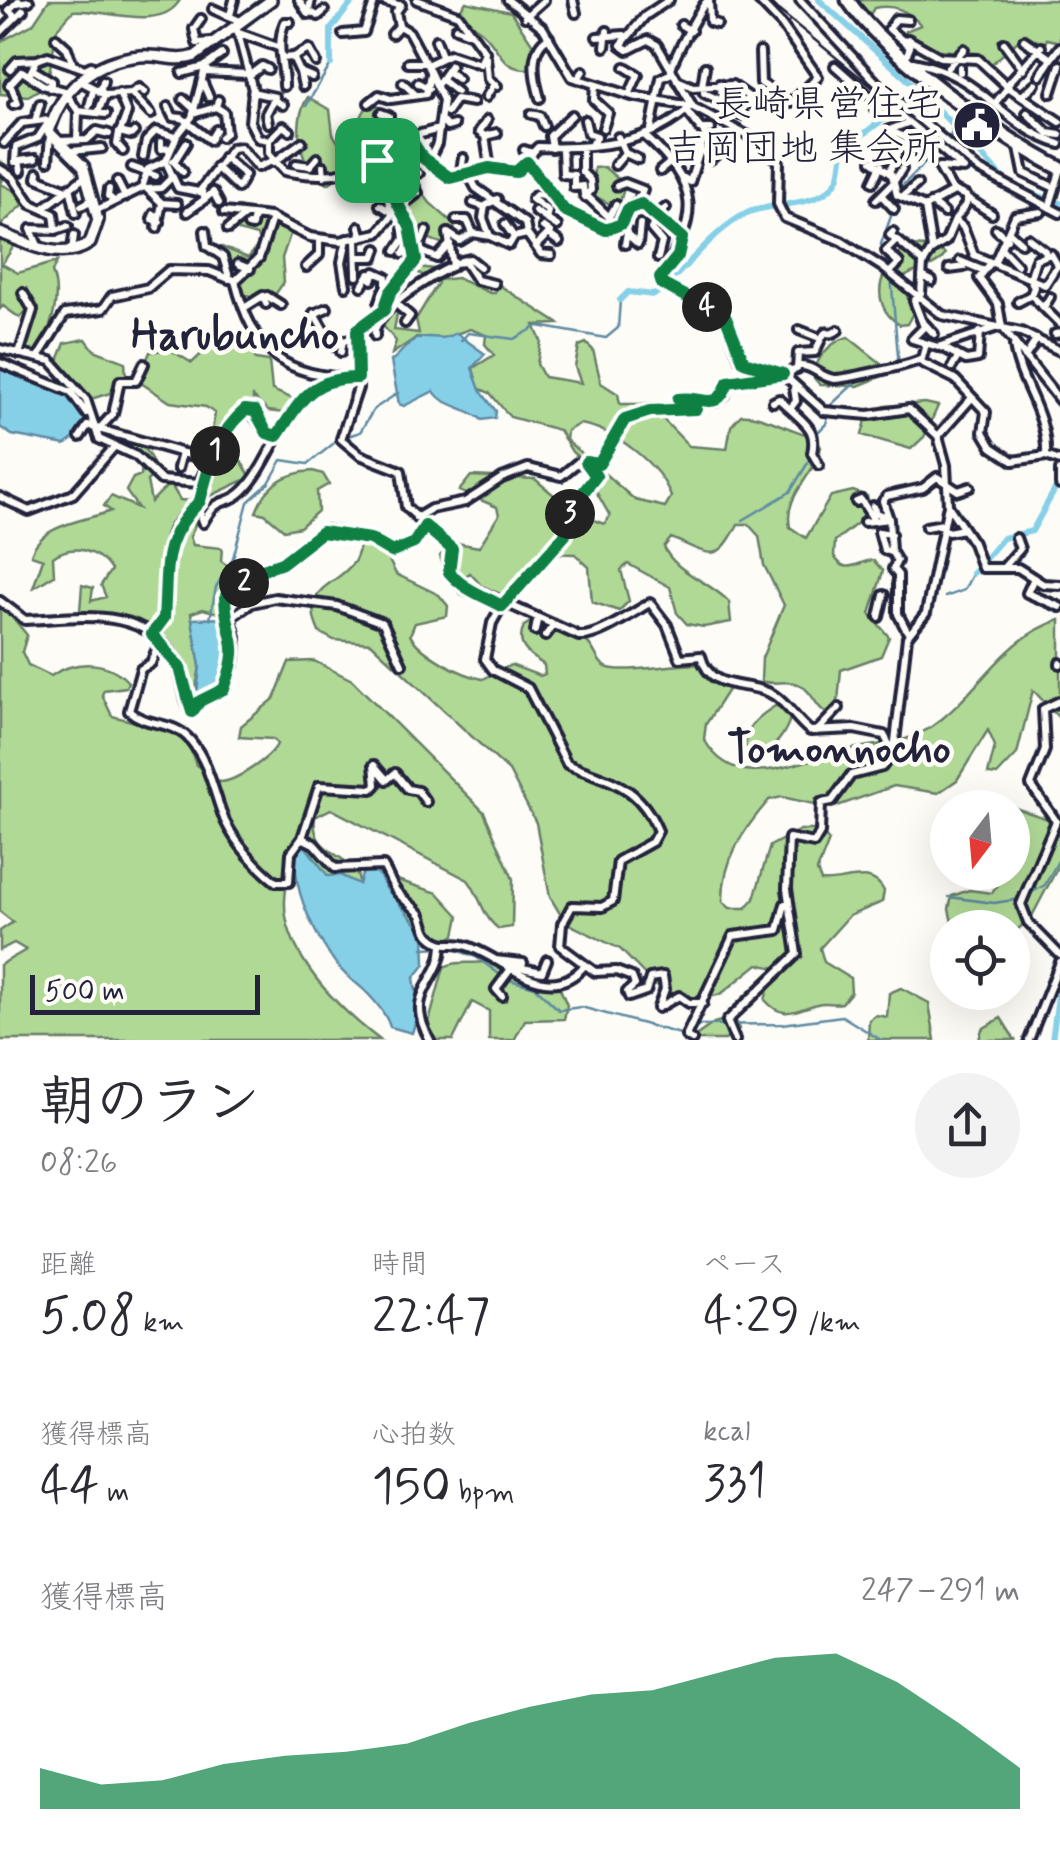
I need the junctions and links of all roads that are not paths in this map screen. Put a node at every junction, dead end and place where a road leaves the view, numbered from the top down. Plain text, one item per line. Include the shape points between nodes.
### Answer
1 (234, 0) edge
2 (299, 0) edge
3 (311, 0) edge
4 (378, 0) edge
5 (417, 0) edge
6 (508, 0) edge
7 (544, 0) edge
8 (573, 0) edge
9 (669, 0) edge
10 (709, 0) edge
11 (758, 0) edge
12 (800, 0) edge
13 (848, 0) edge
14 (30, 1) edge
15 (14, 2) edge
16 (273, 3) edge
17 (213, 10) dead end
18 (324, 11) dead end
19 (311, 12) junction
20 (579, 12) dead end
21 (230, 15) junction
22 (525, 17) junction
23 (908, 20) dead end
24 (202, 22) dead end
25 (290, 22) dead end
26 (717, 24) dead end
27 (399, 26) junction
28 (238, 27) junction
29 (456, 28) dead end
30 (470, 32) junction
31 (631, 32) junction
32 (0, 33) edge
33 (343, 34) dead end
34 (392, 34) dead end
35 (549, 37) junction
36 (597, 37) dead end
37 (56, 38) dead end
38 (436, 40) dead end
39 (1024, 40) dead end
40 (904, 41) junction
41 (214, 42) junction
42 (1004, 43) dead end
43 (278, 46) junction
44 (1060, 47) edge
45 (964, 49) dead end
46 (1040, 49) junction
47 (760, 52) dead end
48 (222, 54) dead end
49 (442, 56) junction
50 (282, 57) junction
51 (293, 57) junction
52 (476, 59) junction
53 (1051, 59) junction
54 (37, 60) junction
55 (909, 60) junction
56 (316, 62) dead end
57 (408, 64) dead end
58 (74, 66) junction
59 (230, 66) dead end
60 (427, 66) junction
61 (835, 66) dead end
62 (1060, 66) edge
63 (705, 67) dead end
64 (960, 67) junction
65 (205, 68) junction
66 (626, 68) dead end
67 (1023, 68) junction
68 (88, 69) junction
69 (268, 69) dead end
70 (461, 69) dead end
71 (945, 69) junction
72 (583, 71) dead end
73 (30, 72) junction
74 (300, 72) junction
75 (182, 73) dead end
76 (227, 75) junction
77 (248, 75) junction
78 (673, 75) junction
79 (312, 77) dead end
80 (458, 79) dead end
81 (578, 79) junction
82 (79, 80) junction
83 (202, 80) junction
84 (775, 80) dead end
85 (103, 81) dead end
86 (10, 82) junction
87 (403, 83) dead end
88 (440, 83) junction
89 (418, 84) dead end
90 (720, 84) junction
91 (1057, 84) edge
92 (595, 85) junction
93 (284, 86) dead end
94 (303, 86) dead end
95 (703, 86) junction
96 (1007, 87) junction
97 (428, 89) junction
98 (769, 89) junction
99 (99, 92) junction
100 (144, 92) dead end
101 (252, 92) junction
102 (457, 92) dead end
103 (1051, 92) dead end
104 (67, 93) junction
105 (119, 93) junction
106 (130, 93) junction
107 (416, 95) junction
108 (629, 95) junction
109 (748, 96) junction
110 (1022, 96) junction
111 (486, 97) dead end
112 (540, 98) dead end
113 (715, 98) junction
114 (889, 98) junction
115 (268, 99) junction
116 (182, 100) dead end
117 (656, 100) junction
118 (214, 102) junction
119 (469, 102) dead end
120 (792, 102) junction
121 (996, 102) junction
122 (369, 103) dead end
123 (13, 104) dead end
124 (284, 105) dead end
125 (37, 106) dead end
126 (89, 106) dead end
127 (168, 107) dead end
128 (689, 108) junction
129 (876, 110) dead end
130 (78, 111) junction
131 (149, 112) dead end
132 (197, 112) junction
133 (1027, 113) dead end
134 (444, 114) junction
135 (531, 114) dead end
136 (707, 114) junction
137 (572, 115) dead end
138 (740, 115) dead end
139 (383, 119) dead end
140 (486, 120) dead end
141 (585, 120) dead end
142 (35, 121) junction
143 (188, 122) junction
144 (913, 122) junction
145 (1060, 122) edge
146 (268, 123) dead end
147 (454, 125) dead end
148 (50, 126) junction
149 (544, 126) dead end
150 (603, 128) dead end
151 (1021, 128) junction
152 (213, 129) junction
153 (439, 129) junction
154 (700, 129) junction
155 (711, 129) dead end
156 (120, 131) junction
157 (290, 131) dead end
158 (134, 132) dead end
159 (648, 132) junction
160 (480, 133) junction
161 (497, 133) dead end
162 (109, 134) dead end
163 (1060, 135) edge
164 (410, 136) junction
165 (176, 138) junction
166 (908, 139) junction
167 (77, 140) junction
168 (269, 140) junction
169 (398, 140) junction
170 (620, 140) junction
171 (60, 141) junction
172 (161, 142) dead end
173 (302, 142) dead end
174 (186, 143) dead end
175 (378, 144) dead end
176 (634, 144) dead end
177 (918, 144) dead end
178 (1060, 144) edge
179 (28, 145) junction
180 (591, 146) junction
181 (1016, 146) junction
182 (16, 148) junction
183 (102, 148) dead end
184 (170, 148) junction
185 (557, 148) junction
186 (582, 148) junction
187 (393, 149) junction
188 (700, 149) junction
189 (524, 150) dead end
190 (72, 151) junction
191 (124, 151) dead end
192 (533, 153) junction
193 (718, 153) dead end
194 (632, 156) junction
195 (897, 156) dead end
196 (920, 156) dead end
197 (143, 157) dead end
198 (224, 157) junction
199 (317, 158) dead end
200 (463, 158) dead end
201 (169, 160) junction
202 (48, 161) dead end
203 (274, 161) junction
204 (872, 161) dead end
205 (17, 162) junction
206 (527, 162) junction
207 (377, 163) junction
208 (204, 165) dead end
209 (881, 165) junction
210 (296, 166) junction
211 (323, 166) dead end
212 (614, 166) dead end
213 (132, 167) dead end
214 (432, 167) junction
215 (490, 168) junction
216 (902, 169) dead end
217 (0, 170) edge
218 (1060, 170) edge
219 (22, 171) dead end
220 (147, 171) junction
221 (184, 172) dead end
222 (211, 172) junction
223 (889, 172) junction
224 (38, 173) dead end
225 (371, 173) dead end
226 (419, 173) dead end
227 (86, 176) junction
228 (156, 176) dead end
229 (324, 176) junction
230 (382, 176) junction
231 (465, 176) junction
232 (221, 177) dead end
233 (171, 178) junction
234 (684, 178) junction
235 (895, 180) junction
236 (117, 181) dead end
237 (873, 182) dead end
238 (400, 184) dead end
239 (917, 184) dead end
240 (622, 185) dead end
241 (370, 187) dead end
242 (68, 188) junction
243 (144, 188) junction
244 (109, 189) dead end
245 (1055, 189) junction
246 (954, 190) junction
247 (129, 192) junction
248 (585, 196) junction
249 (903, 196) junction
250 (987, 196) dead end
251 (203, 197) junction
252 (552, 197) junction
253 (966, 198) junction
254 (114, 200) junction
255 (497, 200) junction
256 (396, 202) junction
257 (162, 203) junction
258 (219, 203) dead end
259 (977, 203) junction
260 (177, 204) dead end
261 (638, 204) junction
262 (95, 205) junction
263 (380, 205) dead end
264 (474, 205) dead end
265 (929, 205) junction
266 (45, 207) junction
267 (618, 207) dead end
268 (485, 208) junction
269 (666, 208) dead end
270 (1047, 208) junction
271 (894, 209) dead end
272 (992, 211) dead end
273 (187, 212) dead end
274 (224, 212) dead end
275 (204, 213) dead end
276 (944, 213) dead end
277 (1060, 213) edge
278 (244, 216) junction
279 (254, 216) junction
280 (656, 216) junction
281 (272, 218) junction
282 (608, 218) junction
283 (456, 220) dead end
284 (955, 220) junction
285 (155, 222) dead end
286 (505, 224) dead end
287 (640, 224) dead end
288 (248, 225) dead end
289 (68, 226) dead end
290 (557, 226) dead end
291 (359, 227) dead end
292 (410, 227) junction
293 (546, 227) junction
294 (616, 227) junction
295 (996, 229) dead end
296 (56, 230) junction
297 (228, 230) dead end
298 (426, 230) dead end
299 (528, 230) junction
300 (205, 231) dead end
301 (892, 232) dead end
302 (472, 233) junction
303 (0, 234) edge
304 (627, 234) junction
305 (74, 235) dead end
306 (490, 236) junction
307 (1008, 236) junction
308 (318, 238) junction
309 (355, 238) junction
310 (413, 238) junction
311 (514, 238) junction
312 (682, 238) junction
313 (559, 242) dead end
314 (451, 243) junction
315 (901, 243) junction
316 (538, 244) junction
317 (625, 244) dead end
318 (414, 248) junction
319 (39, 249) junction
320 (377, 249) dead end
321 (932, 249) junction
322 (1002, 249) junction
323 (72, 250) junction
324 (551, 255) dead end
325 (660, 257) dead end
326 (1043, 257) junction
327 (359, 262) junction
328 (1015, 262) dead end
329 (924, 263) junction
330 (238, 264) dead end
331 (964, 265) junction
332 (455, 266) junction
333 (989, 266) junction
334 (1059, 266) edge
335 (306, 267) dead end
336 (480, 267) dead end
337 (250, 269) junction
338 (949, 269) dead end
339 (890, 272) junction
340 (963, 275) dead end
341 (357, 276) dead end
342 (922, 276) junction
343 (1030, 279) junction
344 (233, 280) junction
345 (932, 281) dead end
346 (494, 284) dead end
347 (346, 286) dead end
348 (362, 286) dead end
349 (388, 292) junction
350 (23, 293) dead end
351 (1031, 295) junction
352 (1050, 297) dead end
353 (918, 298) junction
354 (1018, 302) dead end
355 (396, 304) junction
356 (282, 305) dead end
357 (1040, 306) junction
358 (381, 307) junction
359 (244, 308) junction
360 (326, 308) dead end
361 (359, 315) dead end
362 (370, 319) junction
363 (922, 322) junction
364 (409, 323) dead end
365 (1060, 324) edge
366 (1000, 327) junction
367 (799, 330) dead end
368 (838, 330) dead end
369 (980, 332) junction
370 (934, 334) dead end
371 (356, 336) junction
372 (375, 336) dead end
373 (818, 337) junction
374 (1038, 339) junction
375 (343, 340) junction
376 (1012, 340) junction
377 (926, 344) junction
378 (941, 346) junction
379 (341, 352) dead end
380 (1060, 352) edge
381 (19, 354) junction
382 (0, 355) edge
383 (38, 357) junction
384 (1025, 357) junction
385 (958, 358) junction
386 (919, 360) junction
387 (144, 364) dead end
388 (799, 366) junction
389 (952, 368) dead end
390 (783, 374) junction
391 (343, 378) junction
392 (358, 378) junction
393 (794, 386) junction
394 (970, 400) junction
395 (1060, 401) edge
396 (773, 402) dead end
397 (790, 410) junction
398 (95, 428) junction
399 (277, 436) junction
400 (938, 436) junction
401 (80, 438) dead end
402 (115, 446) junction
403 (182, 452) junction
404 (1046, 456) junction
405 (211, 461) junction
406 (1060, 461) edge
407 (586, 462) junction
408 (819, 465) dead end
409 (178, 468) dead end
410 (1060, 470) edge
411 (203, 483) junction
412 (1058, 483) edge
413 (948, 484) junction
414 (970, 487) dead end
415 (0, 498) edge
416 (856, 502) dead end
417 (874, 506) dead end
418 (948, 506) junction
419 (416, 518) junction
420 (889, 519) junction
421 (874, 520) junction
422 (864, 522) dead end
423 (425, 526) junction
424 (926, 527) dead end
425 (946, 528) junction
426 (962, 528) junction
427 (1016, 538) dead end
428 (955, 540) dead end
429 (1004, 568) junction
430 (1034, 578) junction
431 (1060, 586) edge
432 (896, 590) junction
433 (0, 601) edge
434 (502, 606) junction
435 (1057, 609) edge
436 (230, 618) junction
437 (879, 618) dead end
438 (538, 621) junction
439 (552, 627) junction
440 (535, 631) dead end
441 (152, 634) junction
442 (544, 636) dead end
443 (908, 638) junction
444 (160, 641) junction
445 (402, 664) dead end
446 (1060, 701) edge
447 (840, 708) dead end
448 (816, 732) junction
449 (894, 750) junction
450 (426, 802) dead end
451 (302, 838) junction
452 (789, 879) junction
453 (442, 946) junction
454 (1060, 958) edge
455 (547, 960) dead end
456 (523, 963) dead end
457 (585, 965) junction
458 (508, 971) junction
459 (502, 996) dead end
460 (702, 1002) junction
461 (430, 1040) edge
462 (692, 1040) edge
463 (734, 1040) edge
464 (1029, 1040) edge

1 - 21 street
2 - 19 street
3 - 19 street
4 - 27 street via 400,5
4 - 33 street via 364,32
5 - 30 street via 458,14
6 - 22 street
7 - 22 street
8 - 20 street
9 - 31 street
10 - 26 street via 710,22
10 - 78 street via 686,29
11 - 120 street via 818,77
12 - 114 street
13 - 55 highway
14 - 15 street
15 - 32 street via 9,10 16,17
16 - 28 main road
17 - 21 street
18 - 19 street
21 - 28 street
22 - 35 street
23 - 40 street via 890,25
24 - 41 street via 194,29 197,42
25 - 43 street via 284,22
27 - 34 street
27 - 60 street via 413,31
28 - 41 main road
28 - 43 street
28 - 77 street
29 - 30 street
30 - 52 street
31 - 36 street
31 - 78 street via 622,48 650,41
35 - 81 street via 566,72
35 - 112 street via 534,60
37 - 58 street
38 - 49 street
39 - 46 street
40 - 55 street
40 - 64 street
41 - 68 main road via 189,59 140,56
42 - 67 street
43 - 50 street
44 - 53 street
45 - 64 street
46 - 53 street
46 - 67 street
47 - 98 street via 760,80
48 - 65 street
49 - 52 street
49 - 60 street
50 - 51 street
50 - 93 street
51 - 56 street via 309,48
51 - 74 street
52 - 70 street
52 - 111 street via 496,85
53 - 110 street
54 - 58 street via 48,56
54 - 73 street
54 - 86 street via 16,61
55 - 71 street
55 - 181 highway
57 - 60 street
58 - 68 street
59 - 76 street
60 - 88 street
60 - 97 street
61 - 114 street via 868,95
62 - 91 street
63 - 95 street
64 - 71 street
64 - 96 street via 978,59
65 - 75 street
65 - 76 street
65 - 83 street
66 - 108 street via 638,75
67 - 96 street
68 - 82 main road
69 - 77 street
71 - 121 street
72 - 81 street
73 - 86 street
73 - 104 street
74 - 79 street
74 - 94 street
76 - 77 street
77 - 101 street
78 - 95 street
78 - 117 street via 661,78
78 - 128 street
80 - 88 street via 449,68
81 - 92 street
82 - 99 street
82 - 104 main road
83 - 118 street
83 - 132 street
84 - 98 street
85 - 99 street
86 - 123 street via 18,103
87 - 107 street
88 - 102 street
88 - 134 street
89 - 97 street
90 - 95 street
90 - 109 street
90 - 113 street via 724,102
91 - 103 street
92 - 108 street
92 - 150 street via 596,107 608,113
95 - 113 street
96 - 110 street
96 - 121 street
97 - 107 street
98 - 120 street
99 - 105 street
99 - 126 street
99 - 130 street via 102,114
100 - 106 street
101 - 115 street
101 - 168 street via 253,131
104 - 130 street
104 - 148 main road
105 - 106 street
105 - 156 street via 127,113
106 - 131 street
107 - 122 street via 379,95
108 - 117 street
109 - 120 street via 759,104
109 - 138 street
110 - 145 street
113 - 136 street
114 - 129 street
114 - 144 street
114 - 270 street via 992,179
115 - 124 street
115 - 146 street
116 - 132 street
117 - 128 street
117 - 159 street
118 - 132 street
118 - 152 street via 226,128
119 - 134 street via 456,99
121 - 151 street
125 - 142 street
127 - 143 street via 170,116
128 - 136 street
128 - 154 street
128 - 159 street
130 - 167 street
132 - 143 street
132 - 152 street
133 - 163 street
134 - 147 street via 447,126
134 - 153 street
135 - 149 street
136 - 339 street via 775,154 780,212
137 - 185 street via 550,136
139 - 169 street
140 - 160 street
141 - 180 street via 588,133 597,136
142 - 148 street
142 - 182 street via 20,122 6,141
143 - 152 street via 210,140
143 - 165 street
144 - 166 street via 888,130
144 - 246 street via 962,166 940,166
148 - 171 main road
148 - 179 street
148 - 202 street
151 - 178 street
151 - 181 street
153 - 164 street
153 - 214 street
154 - 155 street
154 - 188 street
156 - 158 street
156 - 191 street via 117,144
157 - 168 street via 283,126
159 - 170 street
159 - 234 street via 667,168
160 - 161 street
160 - 215 street
162 - 167 street via 97,131
164 - 169 street
164 - 214 street
165 - 184 street
165 - 197 street via 156,131
166 - 177 street
166 - 196 street
167 - 171 street
168 - 203 street
169 - 187 street
170 - 180 street
170 - 194 street
171 - 190 main road
172 - 184 street via 161,149
173 - 203 street
174 - 201 street
175 - 187 street
176 - 194 street
179 - 182 street
179 - 205 street via 33,160
180 - 186 street
181 - 218 highway
181 - 245 street via 1024,173
182 - 205 street
183 - 190 street
184 - 201 street
185 - 186 street
185 - 192 street
185 - 248 street via 563,174 574,176 574,187 582,186
186 - 248 street via 582,172 590,180
187 - 207 street
188 - 193 street via 711,159
188 - 234 street via 690,182
189 - 192 street
190 - 227 main road
192 - 206 street
194 - 212 street
195 - 223 street
198 - 203 street via 240,146 258,168
198 - 222 street
198 - 222 street via 245,176 238,188
199 - 210 street
200 - 231 street
201 - 220 street
201 - 221 street
201 - 233 street
203 - 210 street
204 - 209 street
205 - 219 street
206 - 215 street via 516,172
206 - 252 street
207 - 225 street
207 - 229 street
207 - 230 street
208 - 222 street
209 - 223 street
209 - 237 street
210 - 229 street
211 - 229 street
213 - 220 street
214 - 231 street via 446,178
215 - 231 street
216 - 235 street
217 - 266 street via 7,170 32,204
218 - 245 street
220 - 228 street
220 - 243 street
222 - 232 street
222 - 251 street
223 - 235 street
224 - 242 street
226 - 256 street via 411,168 406,174 422,188
227 - 242 street
227 - 262 main road
230 - 241 street
230 - 256 street
231 - 255 street
233 - 243 street via 161,188
233 - 251 street
234 - 312 street via 690,204
235 - 249 street via 895,194
235 - 271 street via 879,198
236 - 247 street
238 - 256 street
239 - 249 street
240 - 261 street via 643,190
242 - 262 street via 74,206
242 - 266 street
243 - 247 street
243 - 257 street
244 - 254 street
245 - 270 street
246 - 253 street
246 - 265 street
247 - 254 street
248 - 282 street
249 - 265 street
250 - 259 street
251 - 258 street via 213,192
251 - 273 street
251 - 275 street
252 - 293 street via 532,199 549,212
252 - 294 street via 600,228
253 - 259 street
253 - 284 street
254 - 262 street
255 - 268 street
255 - 299 street via 521,216
256 - 263 street via 388,210
256 - 292 street
256 - 309 street via 386,232
257 - 260 street
257 - 285 street
259 - 272 street
261 - 280 street
261 - 294 street
262 - 323 main road via 94,238
264 - 268 street
265 - 276 street
265 - 321 street
266 - 296 street via 54,214
267 - 282 street
268 - 306 street
269 - 280 street
270 - 277 street
270 - 307 street via 1018,214 1009,221
274 - 278 street
278 - 279 street
278 - 297 street
279 - 281 street
279 - 288 street
280 - 312 street
280 - 325 street via 650,225 662,242
281 - 308 street
281 - 337 street
282 - 294 street
283 - 302 street via 467,217
284 - 321 street via 946,241
284 - 333 street via 972,253
286 - 311 street
287 - 304 street via 638,244
289 - 296 street
290 - 293 street
291 - 309 street
292 - 310 street
292 - 310 street via 403,230 399,252
293 - 299 street via 536,212
293 - 313 street
293 - 316 street
294 - 304 street
295 - 307 street
296 - 319 street via 31,229
298 - 310 street via 422,240
299 - 311 street
299 - 316 street
300 - 344 street
301 - 315 street
302 - 306 street
302 - 314 street via 460,241 448,233
303 - 319 main road
304 - 317 street
305 - 323 street
306 - 311 street via 508,245
307 - 322 street
307 - 326 street via 1045,250
308 - 309 street
308 - 335 street via 319,255
309 - 327 street
309 - 347 street via 342,262
310 - 318 street
312 - 390 street via 662,284 726,318 744,362
314 - 318 street via 436,258
314 - 332 street
315 - 329 street
315 - 339 street via 886,251 899,263
316 - 324 street via 542,254
318 - 349 street via 415,262
319 - 323 main road
320 - 327 street
321 - 329 street
322 - 328 street
322 - 333 street
326 - 334 street via 1051,254
326 - 343 street
327 - 341 street
329 - 342 street
330 - 337 street
331 - 333 street
331 - 338 street
331 - 340 street
332 - 336 street via 470,258
332 - 346 street via 467,264 477,280
332 - 355 street via 432,274
333 - 343 street
333 - 366 street via 979,278 998,304
334 - 343 street via 1045,284
337 - 344 street
339 - 353 street
342 - 345 street
342 - 353 street
343 - 351 street
344 - 359 street
344 - 383 street via 216,272 168,270 148,288 112,296 103,310 65,314
348 - 349 street via 369,274 388,279
349 - 358 street
350 - 381 street via 33,310
351 - 354 street
351 - 357 street
352 - 357 street
353 - 363 street via 914,305
353 - 366 street via 949,318
355 - 358 street
355 - 364 street via 409,314
356 - 359 street via 266,301
357 - 365 street
358 - 362 street
358 - 372 street
359 - 391 street via 253,332 292,370
360 - 375 street via 314,314 328,329 329,348
361 - 362 street
362 - 371 street
363 - 370 street
363 - 377 street via 912,339
366 - 369 street
366 - 374 street
366 - 376 street
367 - 373 street
368 - 373 street
369 - 378 street
369 - 385 street via 978,358
371 - 375 street
371 - 392 street
373 - 388 street via 821,350 798,353
374 - 380 street
374 - 384 street
375 - 379 street
376 - 384 street
376 - 404 street via 1014,360 1038,401
377 - 378 street
377 - 386 street
378 - 385 street
381 - 382 street
381 - 383 street
382 - 401 street via 73,394 86,408 88,429
383 - 398 street via 51,361 86,400
384 - 395 street
385 - 389 street
386 - 388 street via 836,379
386 - 394 street via 955,379
387 - 398 street via 136,381 120,381 113,414
388 - 390 street
390 - 393 street
390 - 407 street via 728,382 716,402 678,399 696,409 625,419 599,464
391 - 392 street
391 - 399 street via 323,383 292,407
392 - 419 street via 341,437 360,455 401,471 406,506
393 - 397 street
393 - 400 street via 824,410 869,414 909,408
394 - 400 street
394 - 404 street via 986,412 982,432 992,447 1013,461
396 - 397 street
397 - 408 street via 810,426
398 - 402 street via 99,439
398 - 403 street
399 - 405 street via 248,408 224,430
399 - 411 street via 242,492 214,504 202,523
400 - 413 street
402 - 411 street via 136,456 155,479
402 - 415 street via 65,498 28,511
403 - 405 street
403 - 409 street
404 - 406 street
405 - 411 street
407 - 419 street via 561,476 528,468 465,502
407 - 434 street via 596,476 574,504 565,535
410 - 412 street
411 - 441 street via 200,501 172,533 164,618
413 - 414 street via 958,491
413 - 418 street
413 - 420 street via 937,477 923,488 884,498
416 - 421 street
417 - 420 street
418 - 425 street
418 - 426 street
419 - 423 street
420 - 421 street
420 - 432 street
421 - 422 street
423 - 434 street via 452,549 449,572 464,589
423 - 436 street via 414,543 392,552 370,539 326,530 228,594
424 - 425 street
425 - 426 street
425 - 428 street
425 - 443 street via 926,613
426 - 429 street via 980,566
427 - 429 street via 1020,549
429 - 430 street
430 - 431 street
430 - 435 street via 1028,593
432 - 437 street via 883,596
432 - 443 street
433 - 441 street via 24,620 96,616
434 - 438 street
434 - 457 street via 484,649 493,670 528,688 568,764 625,786 658,831 652,842 618,861 613,901 602,907 575,904 562,924 560,946
436 - 444 street via 235,659 226,686 192,712 180,668
436 - 445 street via 263,599 337,606 383,623
438 - 439 street
438 - 440 street
439 - 442 street
439 - 448 street via 593,637 650,603 668,625 680,658 697,654 723,684 772,694
441 - 444 street
443 - 449 street
444 - 451 street via 152,663 141,669 128,712 188,738 233,835 276,882 289,882 290,853
446 - 454 street via 1043,708 1045,750 1031,785 1056,821 1021,904
447 - 448 street
448 - 449 street via 884,734
449 - 452 street via 887,763 851,774 832,801 821,804 814,843 788,838
450 - 451 street via 396,772 387,780 372,765 372,789 316,789
451 - 453 street via 335,868 383,866 392,886 420,914 426,934
452 - 460 street via 778,930 732,936
452 - 463 street via 797,954 727,1021
453 - 458 street via 464,945
453 - 461 street via 421,990 422,1024
454 - 464 street
455 - 458 street via 542,972
456 - 458 street
457 - 458 street via 553,984
457 - 460 street via 600,974 632,977 629,996 662,976 666,989 658,1008 680,996
458 - 459 street via 496,989
460 - 462 street via 686,1036

